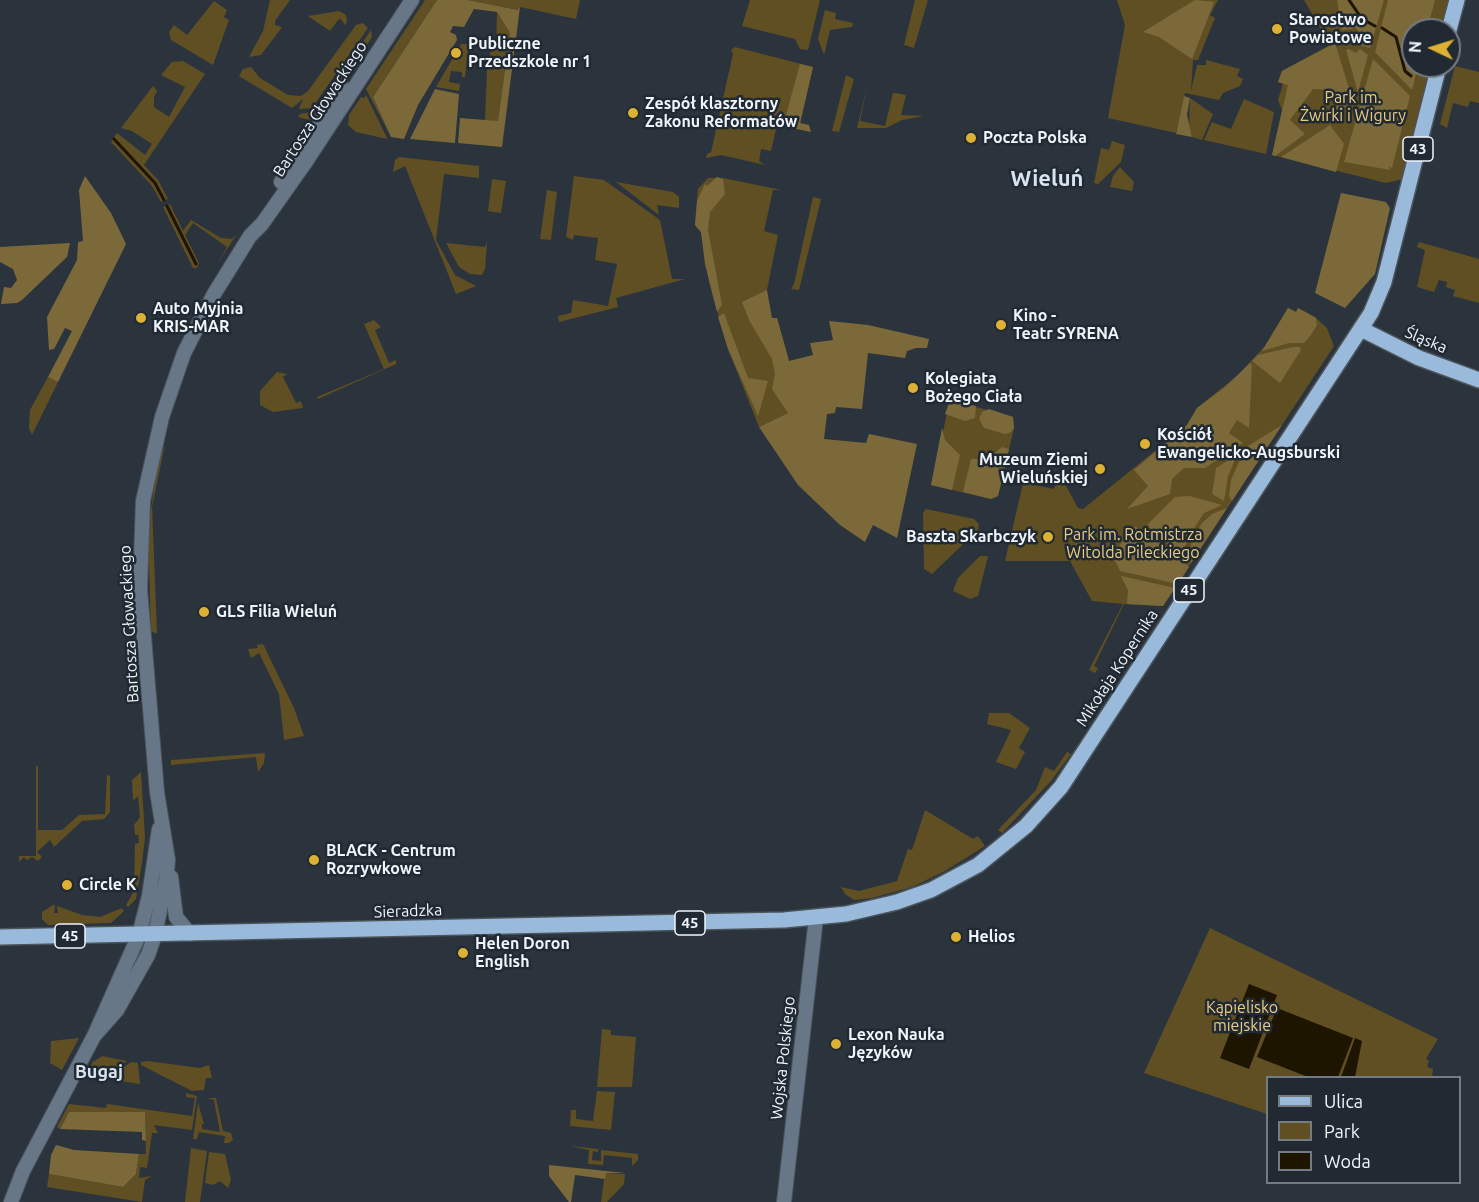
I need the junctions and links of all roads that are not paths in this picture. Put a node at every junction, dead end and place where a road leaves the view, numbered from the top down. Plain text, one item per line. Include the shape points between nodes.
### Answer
1 (400, 0) edge
2 (411, 0) edge
3 (1457, 0) edge
4 (1452, 18) edge
5 (1436, 78) edge
6 (252, 233) junction
7 (1361, 329) junction
8 (1479, 380) edge
9 (160, 821) junction
10 (168, 860) junction
11 (816, 918) junction
12 (190, 934) junction
13 (147, 935) junction
14 (0, 937) edge
15 (23, 1171) junction
16 (2, 1202) edge
17 (10, 1202) edge
18 (784, 1202) edge

1 - 6 street, Bartosza Głowackiego via 266,204
2 - 6 street, Bartosza Głowackiego via 305,163
3 - 4 main road
5 - 7 main road, 43 via 1384,282
6 - 9 street, Bartosza Głowackiego via 184,353 157,433 143,501 140,589
7 - 8 main road, Śląska via 1419,358
7 - 11 main road, Mikołaja Kopernika / 45 via 1061,787 1043,808 978,864 931,890 875,908
9 - 10 street, Bartosza Głowackiego
9 - 13 street, Bartosza Głowackiego
10 - 12 street via 176,917
10 - 13 street, Bartosza Głowackiego
11 - 12 main road, Sieradzka / 45
11 - 18 street, Wojska Polskiego
12 - 13 main road, Sieradzka / 45
13 - 14 main road, Sieradzka / 45
13 - 15 street
15 - 16 street
15 - 17 street

